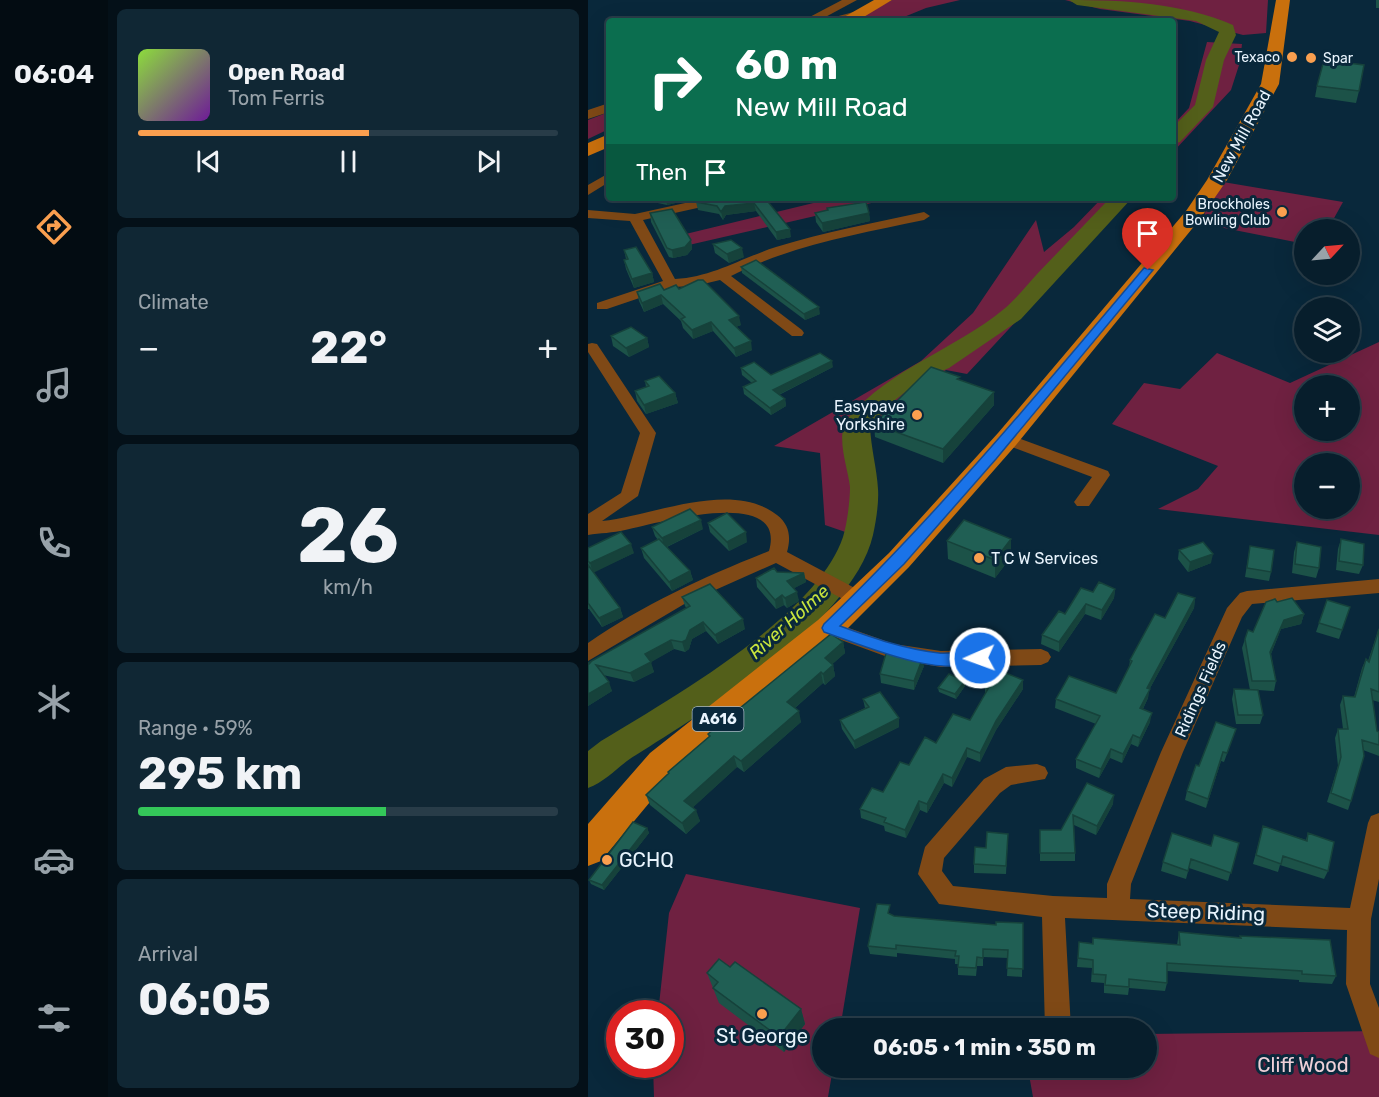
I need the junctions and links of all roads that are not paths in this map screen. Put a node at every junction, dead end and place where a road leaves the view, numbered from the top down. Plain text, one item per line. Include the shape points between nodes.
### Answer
1 (851, 0) edge
2 (885, 0) edge
3 (1283, 0) edge
4 (861, 13) junction
5 (814, 18) edge
6 (838, 18) edge
7 (851, 18) edge
8 (606, 108) edge
9 (588, 115) edge
10 (606, 141) edge
11 (588, 150) edge
12 (606, 179) edge
13 (588, 191) edge
14 (712, 201) edge
15 (588, 214) edge
16 (924, 216) dead end
17 (635, 218) junction
18 (722, 275) junction
19 (671, 282) junction
20 (602, 306) dead end
21 (797, 333) dead end
22 (592, 347) dead end
23 (1007, 439) junction
24 (1083, 502) dead end
25 (588, 522) edge
26 (588, 529) edge
27 (777, 555) junction
28 (1379, 586) edge
29 (853, 595) junction
30 (829, 628) junction
31 (588, 653) edge
32 (1041, 657) dead end
33 (1037, 773) dead end
34 (1379, 823) edge
35 (588, 850) edge
36 (1053, 907) junction
37 (1118, 909) junction
38 (1359, 919) junction
39 (1058, 1018) edge
40 (1379, 1044) edge

1 - 5 street
2 - 4 main road
3 - 23 main road, New Mill Road / A616 via 1270,84 1194,215
4 - 6 street
4 - 7 main road
8 - 9 street
10 - 11 main road
12 - 13 street
14 - 17 street
15 - 17 street
16 - 18 street via 810,241 758,257
17 - 19 street
18 - 19 street via 696,282
18 - 21 street
19 - 20 street
22 - 25 street via 648,434 629,496
23 - 24 street via 1101,475
23 - 29 main road, New Mill Road / A616 via 899,560
26 - 27 street via 731,505 770,517 780,527 782,541
27 - 29 street
27 - 31 street via 674,600
28 - 37 street, Ridings Fields via 1247,598 1234,612 1119,884
29 - 30 main road, New Mill Road / A616
30 - 32 street via 893,651 941,659
30 - 35 main road, New Mill Road / A616 via 662,763
33 - 36 street, Steep Riding via 1006,776 992,786 933,854 930,874 947,896
34 - 38 street
36 - 37 street, Steep Riding
36 - 39 street
37 - 38 street, Steep Riding
38 - 40 street via 1358,984

